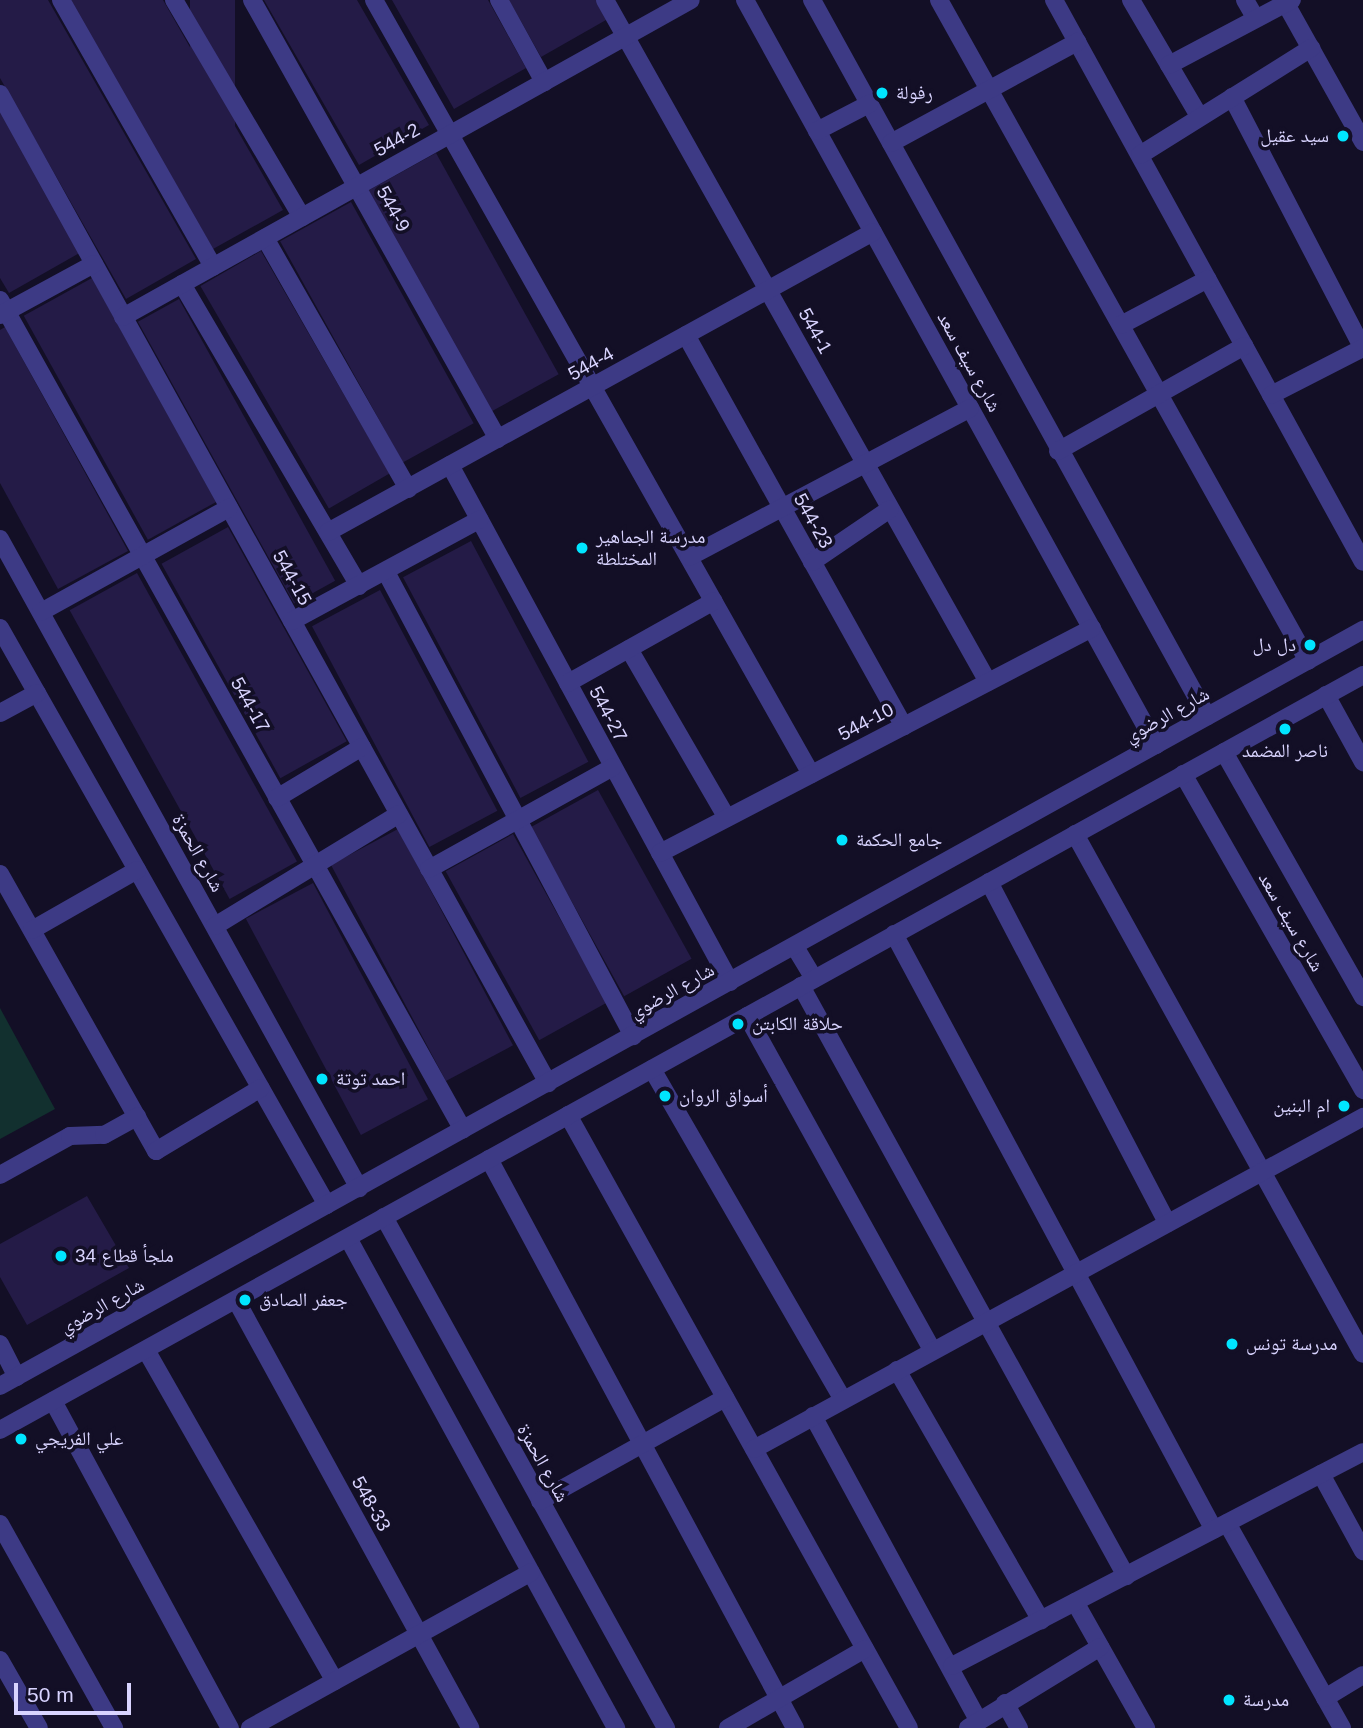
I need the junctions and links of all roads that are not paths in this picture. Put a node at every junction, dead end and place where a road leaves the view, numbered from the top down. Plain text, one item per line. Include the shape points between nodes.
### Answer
1 (61, 0) edge
2 (174, 0) edge
3 (252, 0) edge
4 (374, 0) edge
5 (499, 0) edge
6 (605, 0) edge
7 (691, 0) edge
8 (745, 0) edge
9 (812, 0) edge
10 (939, 0) edge
11 (1054, 0) edge
12 (1130, 0) edge
13 (1245, 0) edge
14 (1289, 2) edge
15 (1255, 17) junction
16 (625, 36) junction
17 (1077, 42) junction
18 (1311, 48) junction
19 (1168, 65) junction
20 (544, 82) junction
21 (989, 89) junction
22 (0, 94) edge
23 (1232, 97) junction
24 (869, 104) junction
25 (1199, 116) junction
26 (817, 131) junction
27 (450, 134) junction
28 (1363, 142) edge
29 (891, 144) junction
30 (1140, 155) junction
31 (356, 187) junction
32 (302, 217) junction
33 (873, 232) junction
34 (265, 238) junction
35 (94, 264) junction
36 (213, 267) junction
37 (1208, 279) junction
38 (182, 284) junction
39 (768, 290) junction
40 (2, 309) edge
41 (123, 317) junction
42 (1121, 325) junction
43 (686, 335) junction
44 (1244, 346) junction
45 (1363, 348) edge
46 (593, 386) junction
47 (1160, 396) junction
48 (1271, 396) junction
49 (970, 408) junction
50 (498, 439) junction
51 (1058, 451) junction
52 (865, 464) junction
53 (450, 466) junction
54 (408, 489) junction
55 (229, 508) junction
56 (782, 508) junction
57 (890, 509) junction
58 (480, 520) junction
59 (328, 532) junction
60 (0, 539) edge
61 (143, 556) junction
62 (689, 557) junction
63 (812, 562) junction
64 (1363, 562) edge
65 (6, 563) edge
66 (386, 572) junction
67 (359, 586) junction
68 (714, 601) junction
69 (41, 612) junction
70 (292, 621) junction
71 (0, 628) edge
72 (1092, 628) junction
73 (1363, 630) edge
74 (629, 649) junction
75 (1308, 661) junction
76 (1363, 675) edge
77 (988, 682) junction
78 (568, 683) junction
79 (37, 693) junction
80 (1326, 695) junction
81 (0, 713) edge
82 (1207, 716) junction
83 (904, 726) junction
84 (1156, 745) junction
85 (362, 747) junction
86 (1224, 752) junction
87 (1363, 762) edge
88 (613, 767) junction
89 (811, 774) junction
90 (1183, 775) junction
91 (277, 798) junction
92 (399, 814) junction
93 (727, 818) junction
94 (518, 820) junction
95 (1074, 834) junction
96 (660, 853) junction
97 (315, 865) junction
98 (429, 869) junction
99 (137, 870) junction
100 (0, 874) edge
101 (989, 881) junction
102 (215, 926) junction
103 (32, 930) junction
104 (894, 934) junction
105 (795, 947) junction
106 (730, 982) junction
107 (807, 982) junction
108 (1363, 997) edge
109 (747, 1016) junction
110 (633, 1036) junction
111 (652, 1069) junction
112 (548, 1083) junction
113 (261, 1088) junction
114 (1363, 1090) edge
115 (568, 1115) junction
116 (137, 1116) junction
117 (1363, 1116) edge
118 (463, 1130) junction
119 (489, 1159) junction
120 (1259, 1173) junction
121 (0, 1175) edge
122 (359, 1188) junction
123 (327, 1205) junction
124 (384, 1217) junction
125 (1167, 1223) junction
126 (348, 1238) junction
127 (1078, 1272) junction
128 (236, 1300) junction
129 (986, 1322) junction
130 (0, 1344) edge
131 (146, 1350) junction
132 (933, 1351) junction
133 (1363, 1354) edge
134 (897, 1370) junction
135 (17, 1377) junction
136 (0, 1386) edge
137 (726, 1398) junction
138 (843, 1400) junction
139 (53, 1401) junction
140 (813, 1416) junction
141 (0, 1430) edge
142 (643, 1443) junction
143 (754, 1449) junction
144 (1363, 1452) edge
145 (1321, 1474) junction
146 (540, 1501) junction
147 (0, 1524) edge
148 (1221, 1527) junction
149 (1363, 1551) edge
150 (531, 1572) junction
151 (1126, 1576) junction
152 (1075, 1602) junction
153 (1041, 1620) junction
154 (419, 1634) junction
155 (1100, 1647) junction
156 (865, 1649) junction
157 (0, 1660) edge
158 (952, 1666) junction
159 (1363, 1675) edge
160 (335, 1681) junction
161 (1325, 1698) junction
162 (780, 1701) junction
163 (1005, 1703) junction
164 (973, 1724) edge
165 (39, 1728) edge
166 (114, 1728) edge
167 (230, 1728) edge
168 (250, 1728) edge
169 (470, 1728) edge
170 (616, 1728) edge
171 (666, 1728) edge
172 (728, 1728) edge
173 (796, 1728) edge
174 (909, 1728) edge
175 (1019, 1728) edge
176 (1146, 1728) edge
177 (1342, 1728) edge

1 - 36 street
2 - 32 street
3 - 31 street, 544-9
4 - 27 street
5 - 20 street
6 - 16 street, 544-1
7 - 16 street, 544-2
8 - 26 street, شارع سيف سعد
9 - 24 street, شارع سيف سعد
10 - 21 street
11 - 17 street
12 - 19 street
13 - 15 street
14 - 15 street
14 - 18 street
15 - 19 street
16 - 20 street, 544-2
16 - 39 street, 544-1
17 - 21 street
17 - 30 street
18 - 23 street
18 - 28 street
19 - 25 street
20 - 27 street, 544-2
21 - 29 street
21 - 42 street
22 - 35 street, 544-15
23 - 25 street
23 - 45 street
24 - 26 street
24 - 29 street, شارع سيف سعد
25 - 30 street
26 - 33 street, شارع سيف سعد
27 - 31 street, 544-2
27 - 46 street
29 - 51 street, شارع سيف سعد
30 - 37 street
31 - 32 street, 544-2
31 - 50 street, 544-9
32 - 34 street, 544-2
33 - 39 street, 544-4
33 - 49 street, شارع سيف سعد
34 - 36 street, 544-2
34 - 54 street
35 - 40 street
35 - 41 street, 544-15
36 - 38 street, 544-2
37 - 42 street
37 - 44 street
38 - 41 street, 544-2
38 - 59 street
39 - 43 street, 544-4
39 - 52 street, 544-1
40 - 61 street, 544-17
41 - 55 street, 544-15
42 - 47 street
43 - 46 street, 544-4
43 - 56 street, 544-23
44 - 47 street
44 - 48 street
45 - 48 street
46 - 50 street, 544-4
46 - 62 street
47 - 51 street
47 - 75 street
48 - 64 street
49 - 52 street
49 - 72 street, شارع سيف سعد
50 - 53 street, 544-4
51 - 82 street, شارع سيف سعد
52 - 56 street
52 - 57 street, 544-1
53 - 54 street, 544-4
53 - 58 street, 544-27
54 - 59 street, 544-4
55 - 61 street
55 - 70 street, 544-15
56 - 62 street
56 - 63 street, 544-23
57 - 63 street
57 - 77 street, 544-1
58 - 66 street
58 - 78 street, 544-27
59 - 67 street
60 - 65 street, شارع الحمزة
61 - 69 street
61 - 91 street, 544-17
62 - 68 street
63 - 83 street, 544-23
65 - 69 street, شارع الحمزة
66 - 67 street
66 - 94 street
67 - 70 street
68 - 74 street
68 - 89 street
69 - 102 street, شارع الحمزة
70 - 85 street, 544-15
71 - 79 street
72 - 77 street, 544-10
72 - 84 street, شارع سيف سعد
73 - 75 street, شارع الرضوي
74 - 78 street
74 - 93 street
75 - 82 street, شارع الرضوي
76 - 80 street
77 - 83 street, 544-10
78 - 88 street, 544-27
79 - 81 street
79 - 99 street
80 - 86 street
80 - 87 street
82 - 84 street, شارع الرضوي
83 - 89 street, 544-10
84 - 105 street, شارع الرضوي
85 - 91 street
85 - 92 street, 544-15
86 - 90 street
86 - 108 street, شارع سيف سعد
88 - 94 street
88 - 96 street, 544-27
89 - 93 street, 544-10
90 - 95 street
90 - 114 street, شارع سيف سعد
91 - 97 street, 544-17
92 - 97 street
92 - 98 street, 544-15
93 - 96 street, 544-10
94 - 98 street
94 - 110 street
95 - 101 street
95 - 120 street
96 - 106 street, 544-27
97 - 102 street
97 - 118 street, 544-17
98 - 112 street, 544-15
99 - 103 street
99 - 113 street
100 - 103 street
101 - 104 street
101 - 125 street
102 - 122 street, شارع الحمزة
103 - 116 street
104 - 107 street
104 - 127 street
105 - 106 street, شارع الرضوي
105 - 107 street
106 - 110 street, شارع الرضوي
107 - 109 street
107 - 129 street
109 - 111 street
109 - 132 street
110 - 112 street, شارع الرضوي
111 - 115 street
111 - 138 street
112 - 118 street, شارع الرضوي
113 - 116 street via 156,1151
113 - 123 street
115 - 119 street
115 - 137 street
116 - 121 street via 104,1135 71,1136
117 - 120 street
118 - 122 street, شارع الرضوي
119 - 124 street
119 - 142 street
120 - 125 street
120 - 133 street
122 - 123 street, شارع الرضوي
123 - 135 street, شارع الرضوي
124 - 126 street
124 - 146 street, شارع الحمزة
125 - 127 street
126 - 128 street
126 - 150 street
127 - 129 street
127 - 148 street
128 - 131 street
128 - 154 street, 548-33
129 - 132 street
129 - 151 street
130 - 135 street
131 - 139 street
131 - 160 street
132 - 134 street
134 - 138 street
134 - 153 street
135 - 136 street, شارع الرضوي
137 - 142 street
137 - 143 street
138 - 140 street
139 - 141 street
139 - 167 street
140 - 143 street
140 - 158 street
142 - 146 street
142 - 162 street
143 - 156 street
144 - 145 street
145 - 148 street
145 - 149 street
146 - 171 street, شارع الحمزة
147 - 166 street
148 - 151 street
148 - 161 street
150 - 154 street
150 - 170 street
151 - 152 street
152 - 153 street
152 - 155 street
153 - 158 street
154 - 160 street
154 - 169 street, 548-33
155 - 163 street
155 - 176 street
156 - 162 street
156 - 174 street
157 - 165 street
158 - 164 street
159 - 161 street
160 - 168 street
161 - 177 street
162 - 172 street
162 - 173 street
163 - 164 street
163 - 175 street

